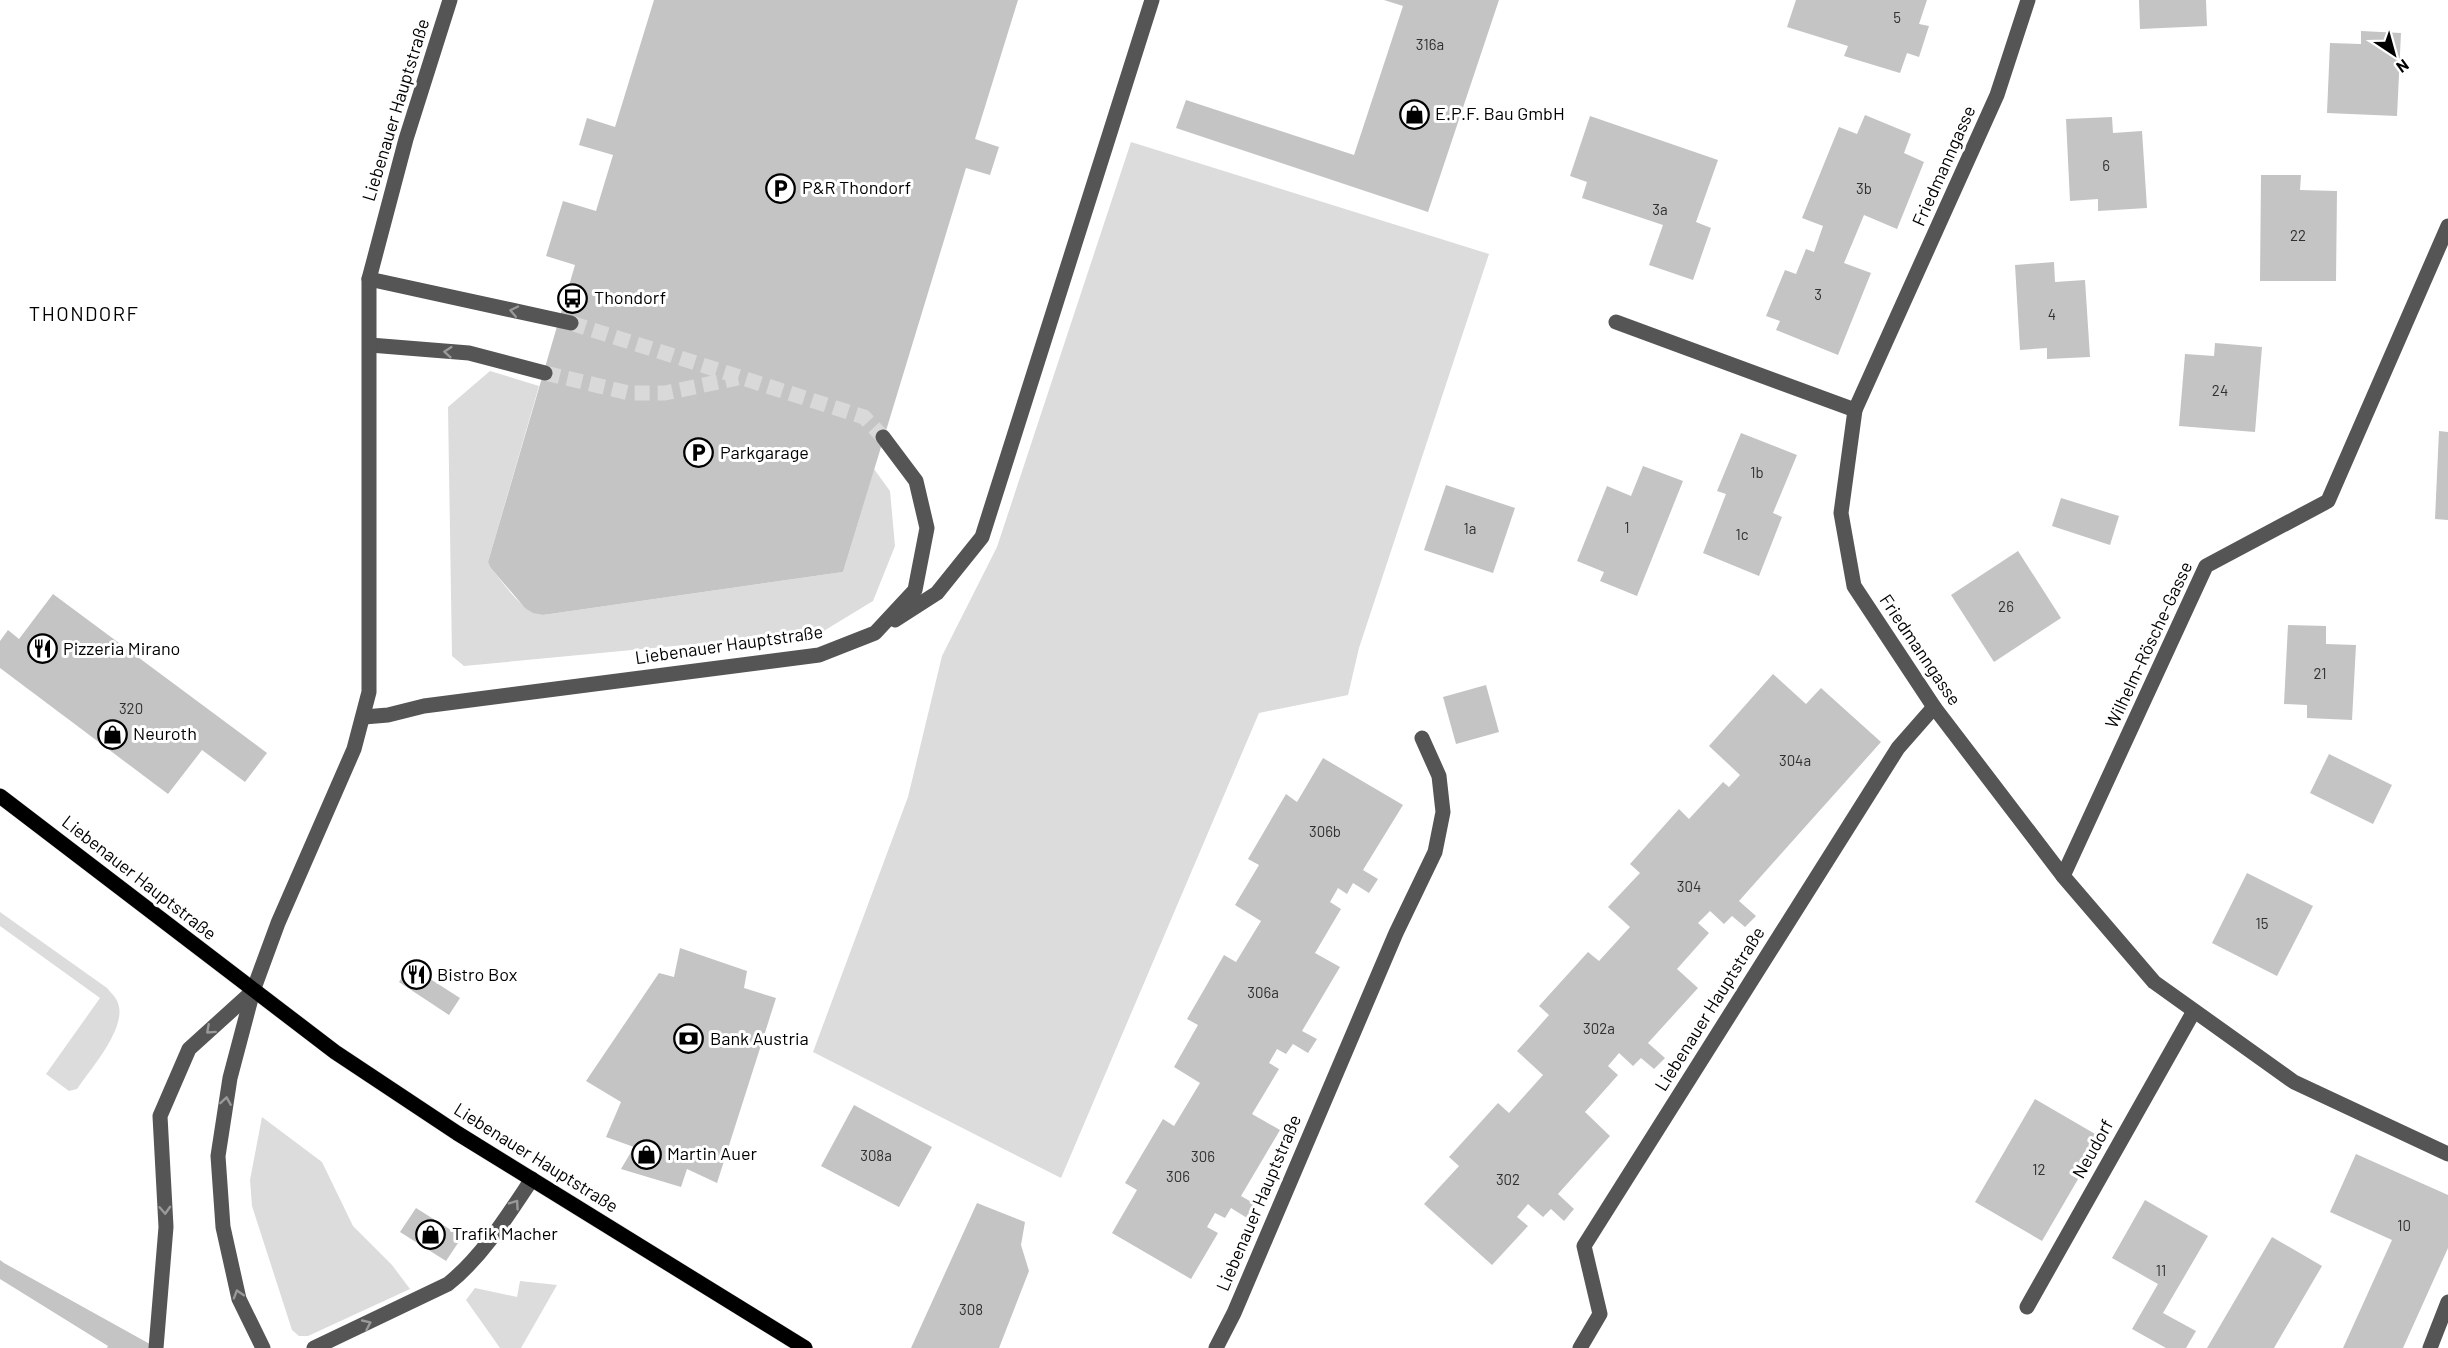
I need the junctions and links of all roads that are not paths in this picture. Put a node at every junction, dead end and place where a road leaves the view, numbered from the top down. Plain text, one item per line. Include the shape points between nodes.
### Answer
1 (450, 0) edge
2 (1152, 0) edge
3 (2028, 0) edge
4 (2448, 226) edge
5 (369, 279) junction
6 (1616, 322) dead end
7 (571, 323) tunnel mouth
8 (370, 345) junction
9 (545, 373) tunnel mouth
10 (1855, 410) junction
11 (883, 437) tunnel mouth
12 (875, 633) junction
13 (1934, 707) junction
14 (363, 717) junction
15 (1422, 738) dead end
16 (0, 796) edge
17 (2062, 876) junction
18 (253, 991) junction
19 (2194, 1011) junction
20 (2448, 1154) edge
21 (532, 1179) junction
22 (2448, 1302) edge
23 (2027, 1307) dead end
24 (156, 1348) edge
25 (262, 1348) edge
26 (314, 1348) edge
27 (805, 1348) edge
28 (1216, 1348) edge
29 (1580, 1348) edge
30 (2430, 1348) edge

1 - 5 street, Liebenauer Hauptstraße via 406,139
2 - 12 street via 982,537 937,593
3 - 10 street, Friedmanngasse via 1997,95
4 - 17 street, Wilhelm-Rösche-Gasse via 2328,501 2206,566
7 -> 5 street
5 - 8 street
6 - 10 street
9 -> 8 street via 469,353
8 - 14 street via 369,692
10 - 13 street, Friedmanngasse via 1840,513 1854,586
11 - 12 street, Liebenauer Hauptstraße via 916,481 927,528 915,590
12 - 14 street, Liebenauer Hauptstraße via 819,655
13 - 17 street, Friedmanngasse
13 - 29 street, Liebenauer Hauptstraße via 1898,748 1584,1246 1600,1314
14 - 18 street via 354,749 278,923
15 - 28 street, Liebenauer Hauptstraße via 1439,776 1443,812 1435,852
16 - 18 main road, Liebenauer Hauptstraße
17 - 19 street via 2154,982
18 - 21 main road, Liebenauer Hauptstraße via 345,1058
18 -> 24 street via 189,1049 160,1116 166,1227
25 -> 18 street via 239,1299 229,1259 218,1156 230,1078
19 - 20 street via 2294,1082
19 - 23 street, Neudorf
26 -> 21 street via 448,1284 488,1240
21 - 27 main road, Liebenauer Hauptstraße
22 - 30 street

